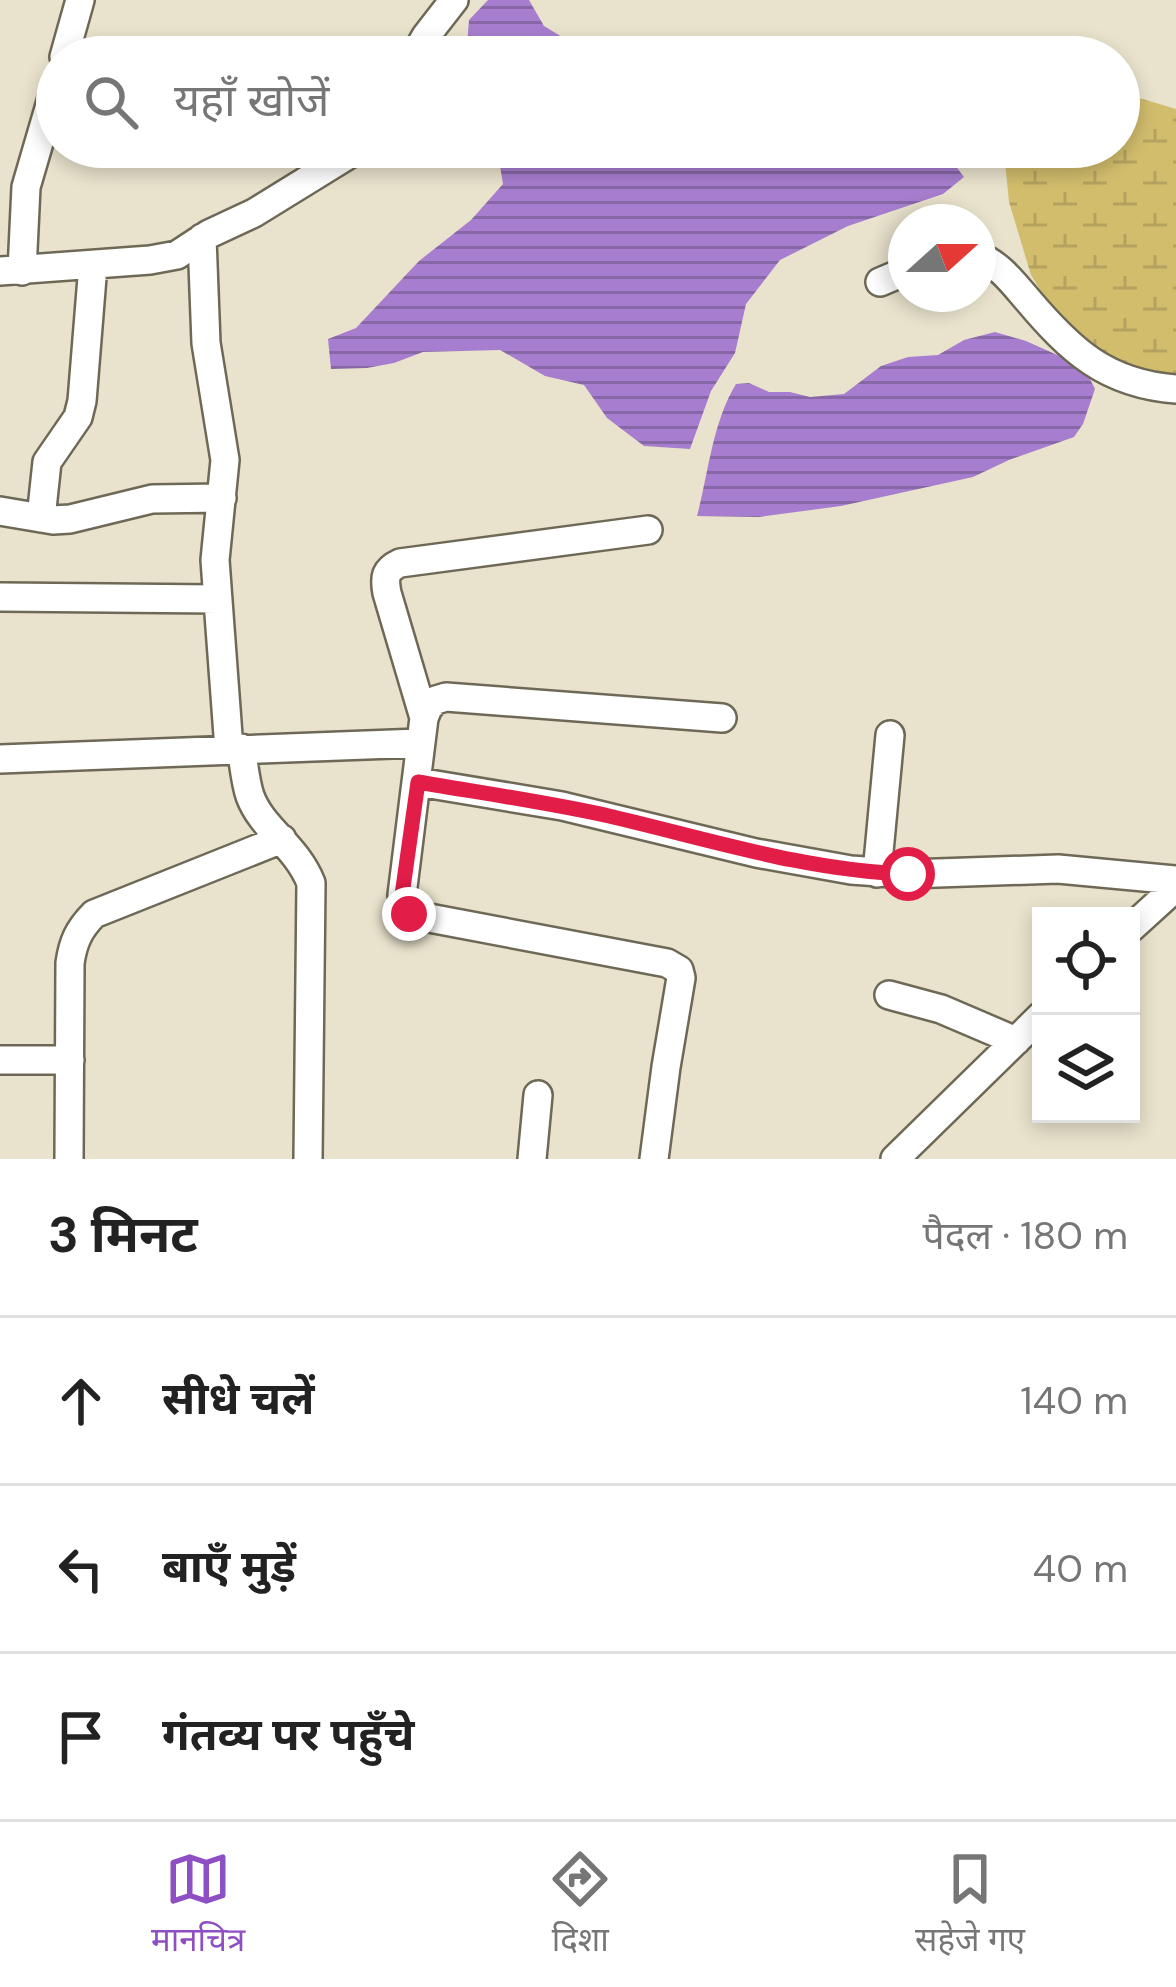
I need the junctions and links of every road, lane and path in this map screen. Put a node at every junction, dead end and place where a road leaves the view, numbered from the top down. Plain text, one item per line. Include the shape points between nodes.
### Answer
1 (80, 0) edge
2 (454, 0) edge
3 (70, 36) edge
4 (429, 36) edge
5 (36, 153) edge
6 (328, 168) edge
7 (202, 238) junction
8 (93, 265) junction
9 (996, 266) edge
10 (11, 271) edge
11 (1176, 389) edge
12 (222, 498) junction
13 (0, 511) edge
14 (40, 518) junction
15 (648, 530) dead end
16 (0, 597) edge
17 (217, 599) junction
18 (722, 718) dead end
19 (422, 730) junction
20 (890, 735) dead end
21 (235, 749) junction
22 (0, 759) edge
23 (418, 782) junction
24 (282, 839) junction
25 (878, 873) junction
26 (1172, 893) edge
27 (1140, 920) edge
28 (889, 995) dead end
29 (1032, 1025) edge
30 (1016, 1041) junction
31 (0, 1060) edge
32 (70, 1060) junction
33 (538, 1095) dead end
34 (69, 1159) edge
35 (308, 1159) edge
36 (532, 1159) edge
37 (654, 1159) edge
38 (895, 1159) edge

1 - 3 street
2 - 4 street
5 - 10 street
6 - 7 street
7 - 8 street via 165,259
7 - 12 street
8 - 10 street
8 - 14 street via 82,401 47,462
9 - 11 street via 1054,332 1108,374
12 - 14 street via 152,499 87,517
12 - 17 street
13 - 14 street
15 - 19 street via 390,568 387,592
16 - 17 street
17 - 21 street
18 - 19 street via 460,697 436,700
19 - 21 street
19 - 23 street
20 - 25 street
21 - 22 street
21 - 24 street via 250,797
23 - 25 street
23 - 37 street via 402,895 409,914 679,970
24 - 32 street via 94,914 81,927 70,963
24 - 35 street via 311,883
25 - 26 street via 1058,869
26 - 27 street
28 - 30 street
29 - 30 street
30 - 38 street
31 - 32 street
32 - 34 street
33 - 36 street

